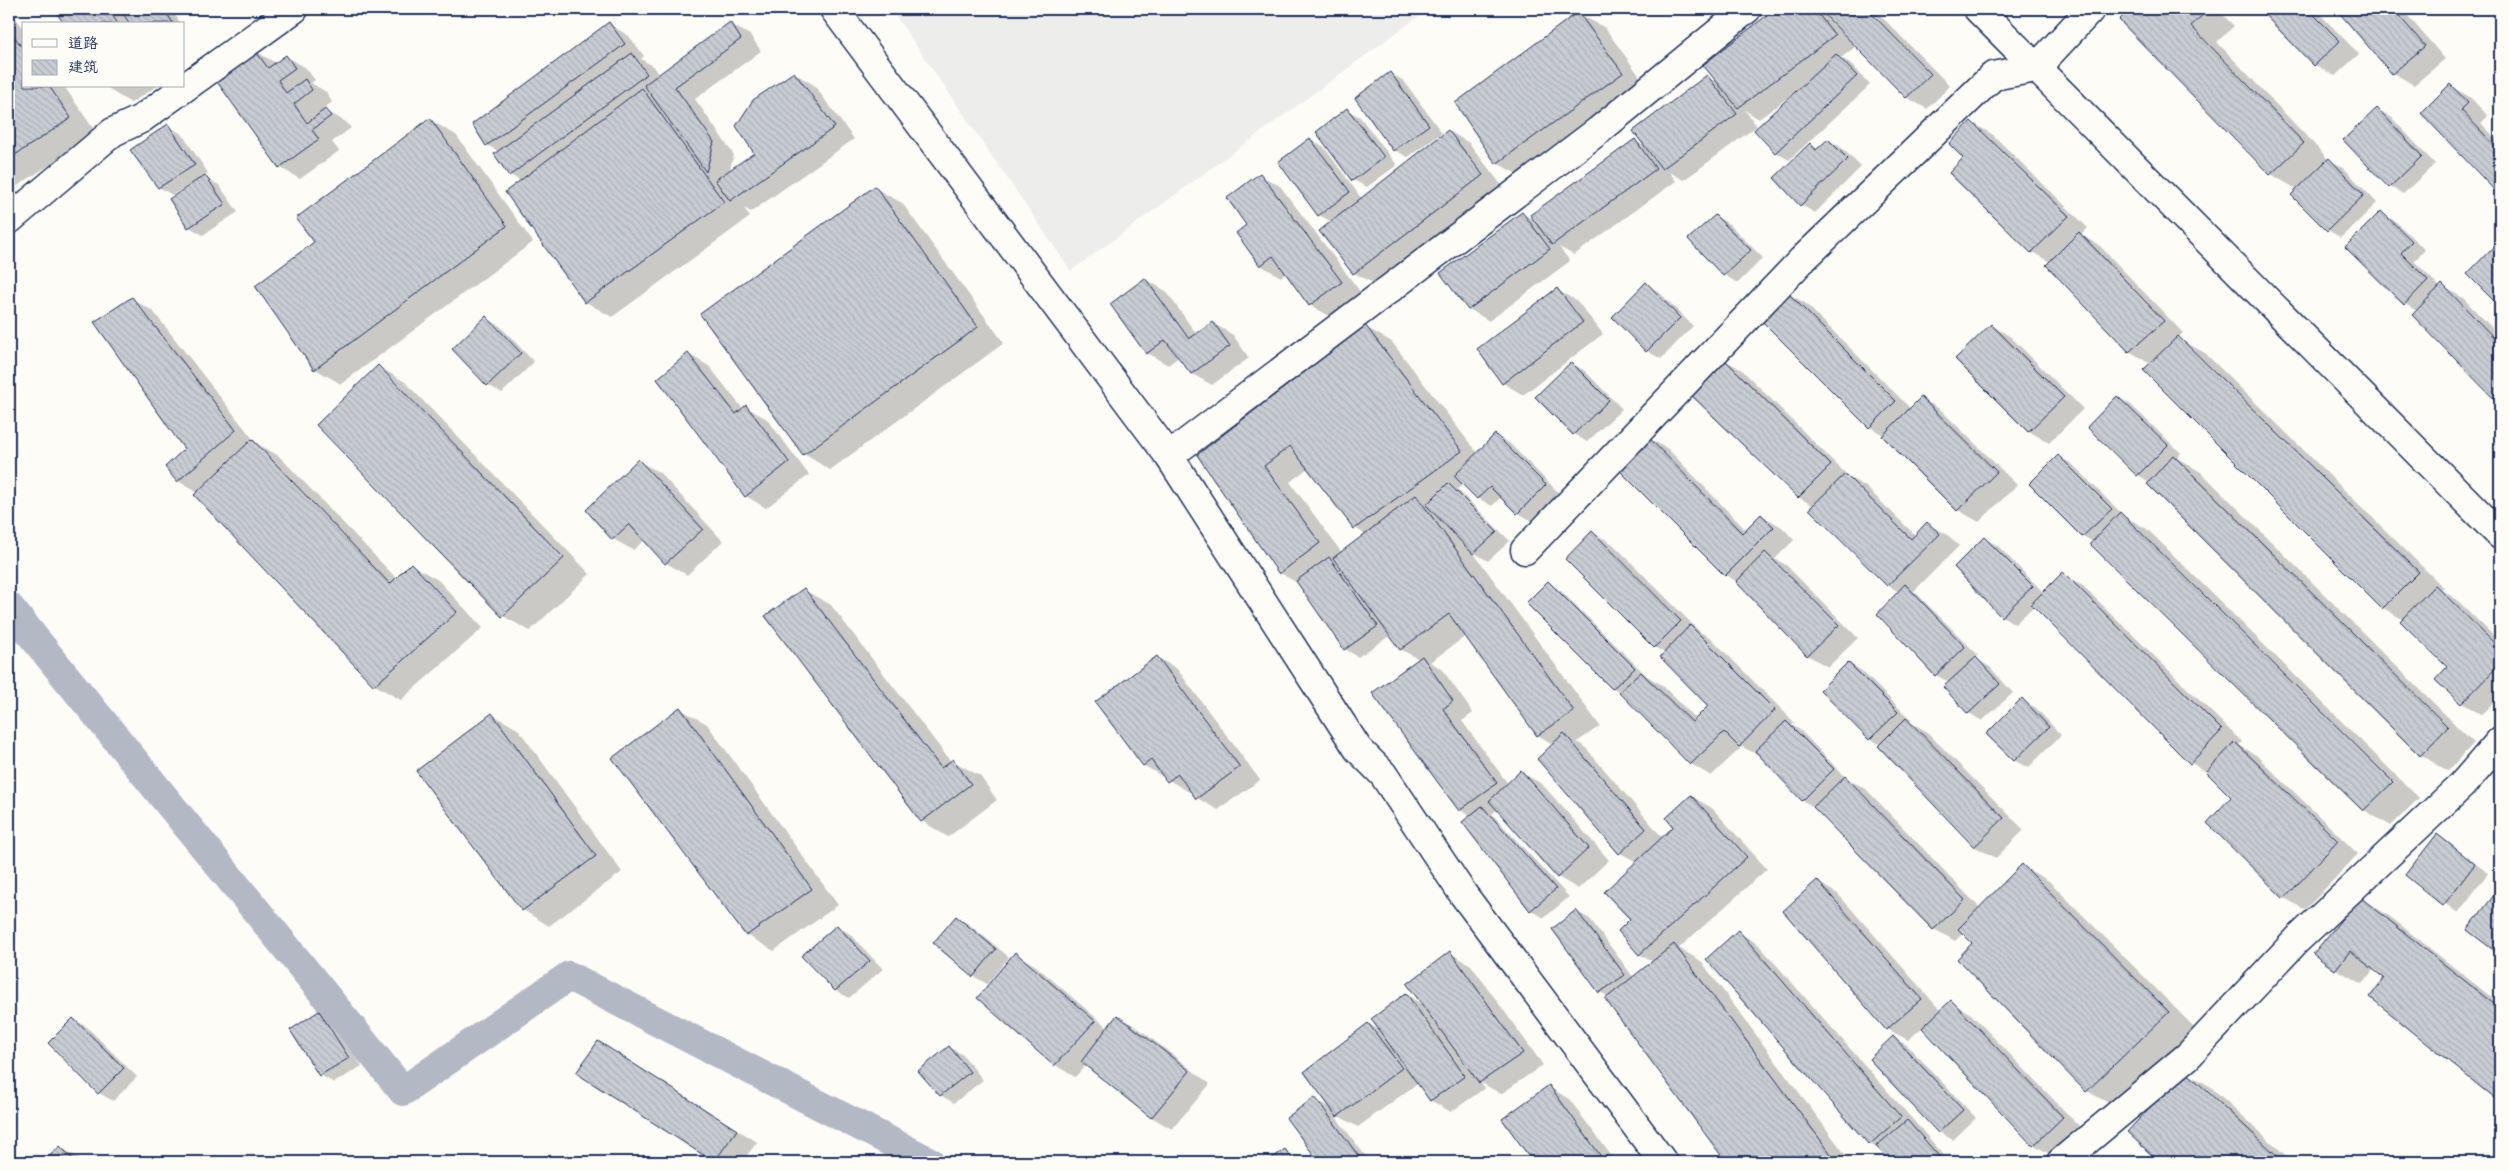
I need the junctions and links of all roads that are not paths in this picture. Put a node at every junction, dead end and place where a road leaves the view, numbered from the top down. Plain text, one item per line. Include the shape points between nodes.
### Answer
1 (294, 9) edge
2 (834, 9) edge
3 (1747, 9) edge
4 (1978, 9) edge
5 (2091, 9) edge
6 (2036, 68) junction
7 (185, 87) edge
8 (184, 88) edge
9 (9, 220) edge
10 (1169, 456) junction
11 (2500, 534) edge
12 (1525, 550) dead end
13 (2500, 741) edge
14 (1663, 1162) edge
15 (2061, 1162) edge

1 - 7 street
2 - 10 street
3 - 10 street via 1598,131
4 - 6 street
5 - 6 street
6 - 11 street
6 - 12 street via 1993,76 1802,260
8 - 9 street via 141,119 114,132
10 - 14 street via 1358,748 1383,774 1463,894
13 - 15 street via 2462,785 2297,940 2188,1056

